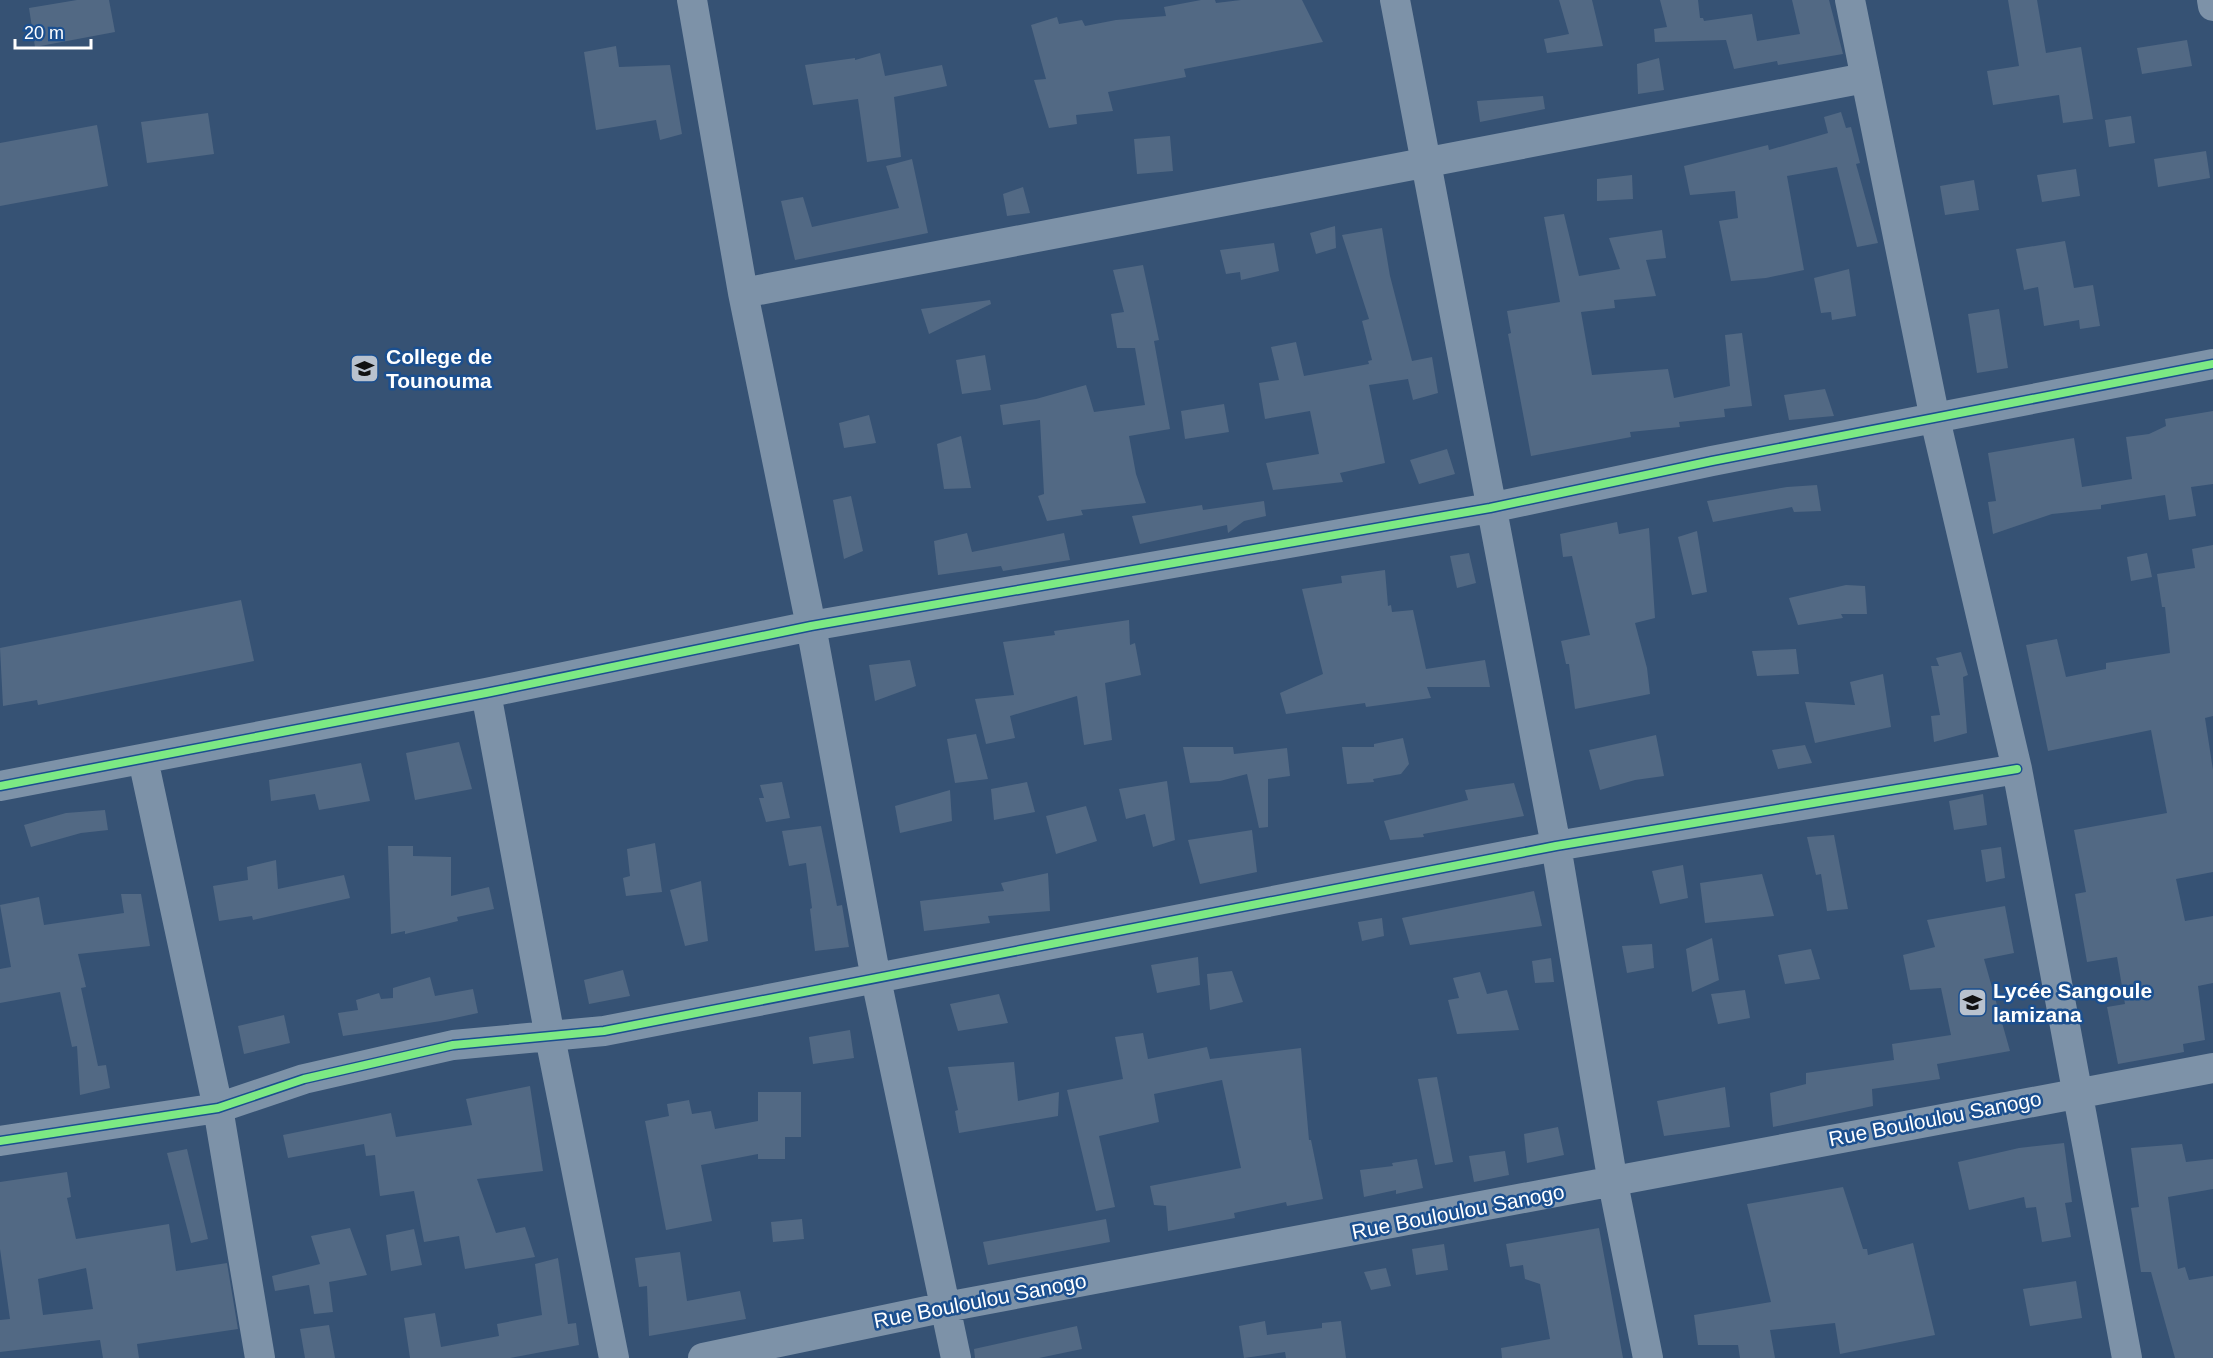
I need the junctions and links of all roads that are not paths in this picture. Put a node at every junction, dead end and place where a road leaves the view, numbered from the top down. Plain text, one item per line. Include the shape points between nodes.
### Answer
1 (692, 0) edge
2 (1395, 0) edge
3 (1850, 0) edge
4 (2212, 0) edge
5 (2213, 6) edge
6 (1865, 78) junction
7 (1428, 165) junction
8 (743, 293) junction
9 (2213, 364) edge
10 (1935, 419) junction
11 (1490, 508) junction
12 (811, 626) junction
13 (486, 693) junction
14 (143, 759) junction
15 (2018, 769) junction
16 (0, 786) edge
17 (1556, 846) junction
18 (876, 979) junction
19 (549, 1036) junction
20 (2213, 1068) edge
21 (2075, 1092) junction
22 (218, 1108) junction
23 (0, 1141) edge
24 (1613, 1183) junction
25 (946, 1307) junction
26 (260, 1358) edge
27 (614, 1358) edge
28 (703, 1358) edge
29 (956, 1358) edge
30 (1648, 1358) edge
31 (2127, 1358) edge

1 - 8 street
2 - 7 street
3 - 6 street
4 - 5 street
6 - 7 street
6 - 10 street
7 - 8 street
7 - 11 street
8 - 12 street
9 - 10 street
10 - 11 street
10 - 15 street
11 - 12 street
11 - 17 street
12 - 13 street
12 - 18 street
13 - 14 street
13 - 19 street
14 - 16 street
14 - 22 street
15 - 17 street
15 - 21 street
17 - 18 street
17 - 24 street
18 - 19 street via 604,1031
18 - 25 street
19 - 22 street via 453,1045 387,1058 304,1079
19 - 27 street
20 - 21 street, Rue Bouloulou Sanogo
21 - 24 street, Rue Bouloulou Sanogo
21 - 31 street
22 - 23 street
22 - 26 street
24 - 25 street, Rue Bouloulou Sanogo
24 - 30 street
25 - 28 street, Rue Bouloulou Sanogo
25 - 29 street

